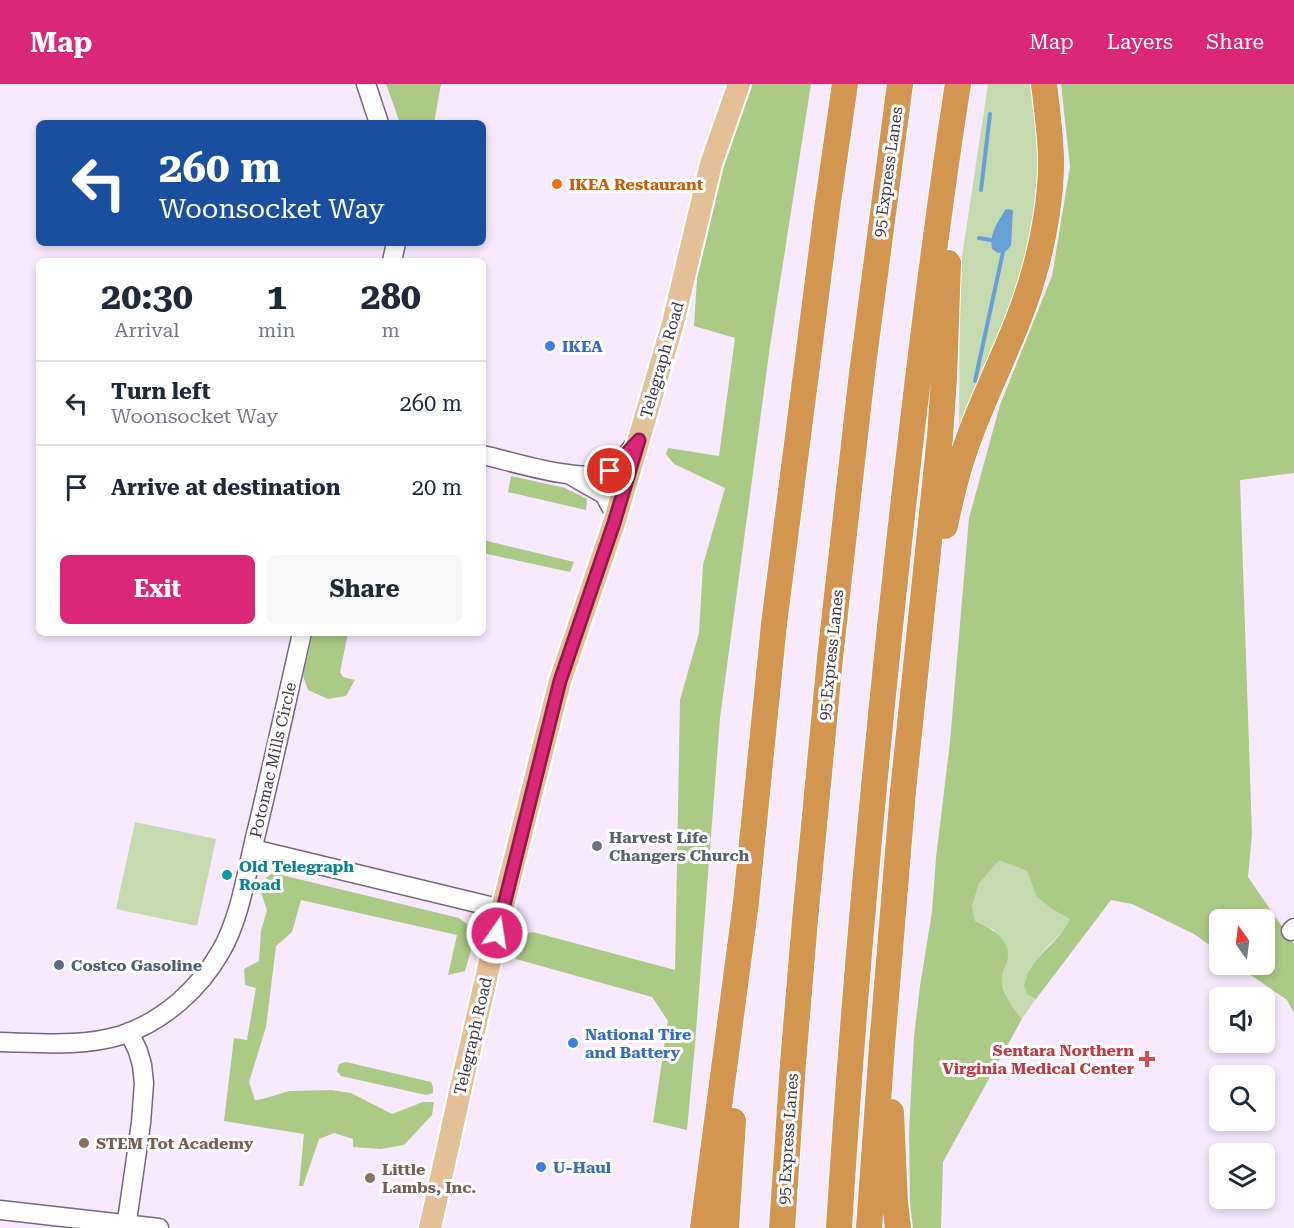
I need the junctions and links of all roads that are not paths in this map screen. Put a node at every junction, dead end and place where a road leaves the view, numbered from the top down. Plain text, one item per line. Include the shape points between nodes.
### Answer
1 (366, 84) edge
2 (739, 84) edge
3 (845, 84) edge
4 (900, 84) edge
5 (958, 84) edge
6 (1044, 84) edge
7 (952, 119) junction
8 (378, 120) edge
9 (639, 440) junction
10 (486, 456) edge
11 (572, 476) junction
12 (616, 516) junction
13 (301, 636) edge
14 (918, 653) junction
15 (253, 849) junction
16 (746, 902) junction
17 (502, 909) junction
18 (893, 914) junction
19 (129, 1032) junction
20 (0, 1042) edge
21 (0, 1209) edge
22 (126, 1226) edge
23 (159, 1228) edge
24 (430, 1228) edge
25 (704, 1228) edge
26 (726, 1228) edge
27 (782, 1228) edge
28 (839, 1228) edge
29 (869, 1228) edge
30 (898, 1228) edge

1 - 8 street
2 - 9 main road, Telegraph Road via 711,164 673,323
3 - 16 highway via 774,624
4 - 27 highway, 95 Express Lanes via 830,658
5 - 7 highway
6 - 14 highway via 1051,158 1034,273 958,469
7 - 14 highway via 940,436
7 - 28 highway via 880,715
9 - 11 street via 610,471
9 - 12 main road, Telegraph Road
10 - 11 street
11 - 12 street via 604,494
12 - 17 main road, Telegraph Road via 560,681
13 - 15 street, Potomac Mills Circle
14 - 18 highway
15 - 17 street
15 - 19 street, Potomac Mills Circle via 228,939 206,974 170,1009
16 - 25 highway
16 - 26 highway
17 - 24 main road, Telegraph Road
18 - 29 highway
18 - 30 highway via 891,1112
19 - 20 street, Potomac Mills Circle via 74,1044
19 - 22 street via 138,1051 144,1083
21 - 22 street
22 - 23 street

